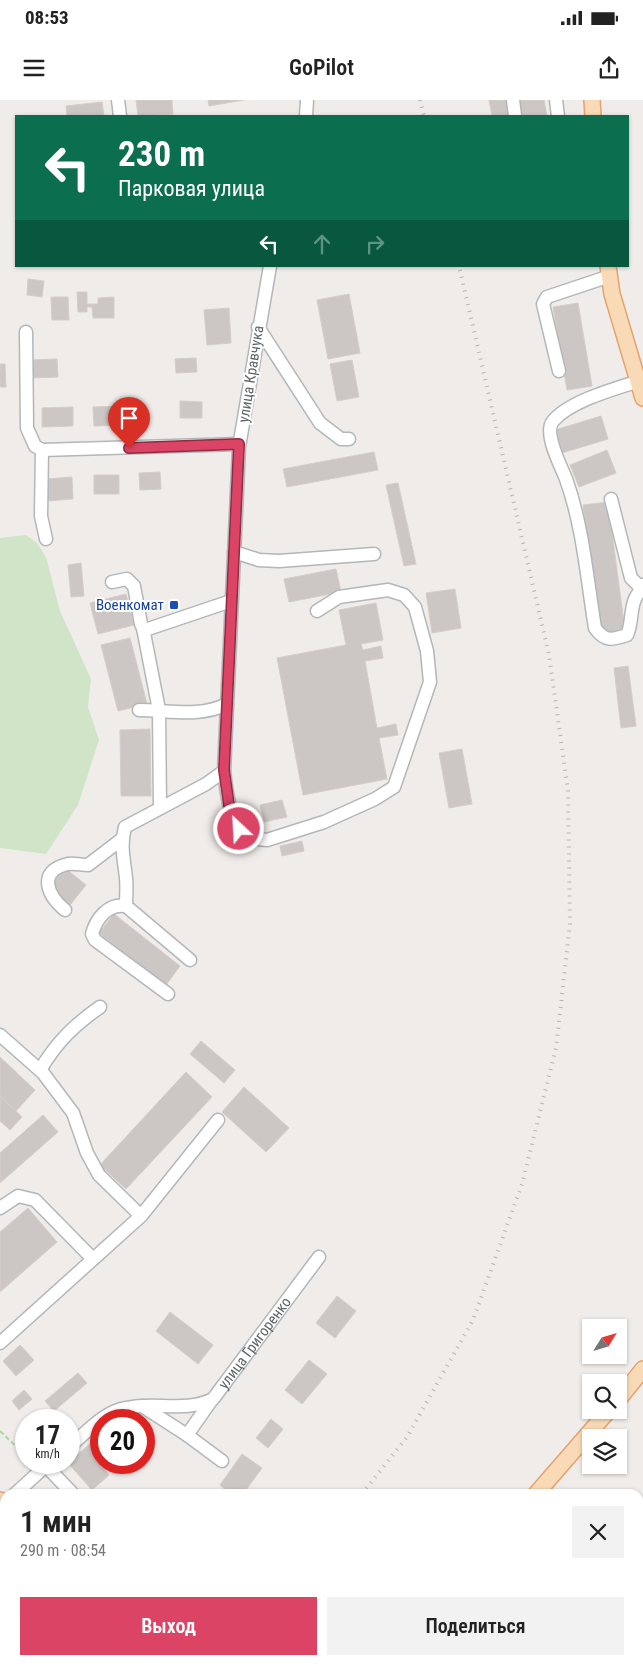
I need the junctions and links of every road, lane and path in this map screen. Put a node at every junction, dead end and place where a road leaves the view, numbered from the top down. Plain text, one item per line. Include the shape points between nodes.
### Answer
1 (118, 100) edge
2 (307, 100) edge
3 (513, 100) edge
4 (556, 100) edge
5 (592, 100) edge
6 (120, 115) edge
7 (306, 115) edge
8 (515, 115) edge
9 (558, 115) edge
10 (593, 115) edge
11 (270, 267) edge
12 (609, 271) edge
13 (258, 327) junction
14 (26, 332) dead end
15 (559, 371) dead end
16 (638, 381) junction
17 (643, 398) edge
18 (349, 439) dead end
19 (239, 444) junction
20 (42, 450) junction
21 (611, 499) dead end
22 (46, 539) dead end
23 (234, 552) junction
24 (374, 554) dead end
25 (112, 582) dead end
26 (643, 585) edge
27 (643, 590) edge
28 (231, 601) junction
29 (317, 611) dead end
30 (143, 628) junction
31 (226, 704) junction
32 (139, 710) dead end
33 (159, 710) junction
34 (224, 770) junction
35 (160, 808) junction
36 (122, 839) junction
37 (126, 906) junction
38 (65, 910) dead end
39 (190, 960) dead end
40 (168, 994) dead end
41 (100, 1007) dead end
42 (0, 1035) edge
43 (40, 1070) junction
44 (218, 1120) dead end
45 (0, 1208) edge
46 (140, 1216) junction
47 (319, 1257) dead end
48 (93, 1259) junction
49 (0, 1343) edge
50 (643, 1368) edge
51 (627, 1389) edge
52 (213, 1399) junction
53 (142, 1406) junction
54 (601, 1419) edge
55 (0, 1431) edge
56 (187, 1435) junction
57 (80, 1438) edge
58 (15, 1445) edge
59 (222, 1462) dead end
60 (37, 1474) edge
61 (56, 1474) edge
62 (20, 1489) edge
63 (69, 1489) edge
64 (540, 1489) edge

1 - 6 lane
2 - 7 lane
3 - 8 lane
4 - 9 lane
5 - 10 main road
11 - 13 lane, улица Кравчука
12 - 15 lane via 547,297 543,304
12 - 16 main road via 612,294
13 - 18 lane via 320,423 341,438
13 - 19 lane, улица Кравчука
14 - 20 lane via 28,428 35,446
16 - 17 main road
16 - 27 lane via 584,400 553,422 550,429 573,500 595,628 602,638 612,640 627,636 631,628 633,603
19 - 20 lane
19 - 23 lane, улица Кравчука
20 - 22 lane via 41,516
21 - 26 lane via 631,578 638,585
23 - 24 lane via 259,560 279,561
23 - 28 lane, улица Кравчука
25 - 30 lane via 127,579 134,586
28 - 30 lane via 154,628
28 - 31 lane, улица Кравчука
29 - 34 lane, улица Кравчука via 339,598 388,590 404,595 416,607 427,651 430,682 394,787 324,822 258,840 239,829 230,812
30 - 33 lane
31 - 33 lane via 196,713
31 - 34 lane, улица Кравчука
32 - 33 lane
33 - 35 lane
34 - 35 lane via 206,784
35 - 36 lane via 125,827
36 - 37 lane
36 - 38 lane via 88,865 70,864 52,873 48,890 54,901
37 - 39 lane
37 - 40 lane via 105,911 95,923 92,934 95,940
41 - 43 lane via 78,1022 54,1046
42 - 43 lane
43 - 46 lane via 73,1114 99,1175
44 - 46 lane
45 - 48 lane via 18,1196 34,1200
46 - 48 lane
47 - 52 lane, улица Григоренко
48 - 49 lane
50 - 51 main road
52 - 53 lane, улица Григоренко via 189,1407
52 - 56 lane
53 - 56 lane
53 - 57 lane, улица Григоренко via 114,1412
54 - 64 main road
55 - 58 path
56 - 59 lane
60 - 62 lane
61 - 63 lane

